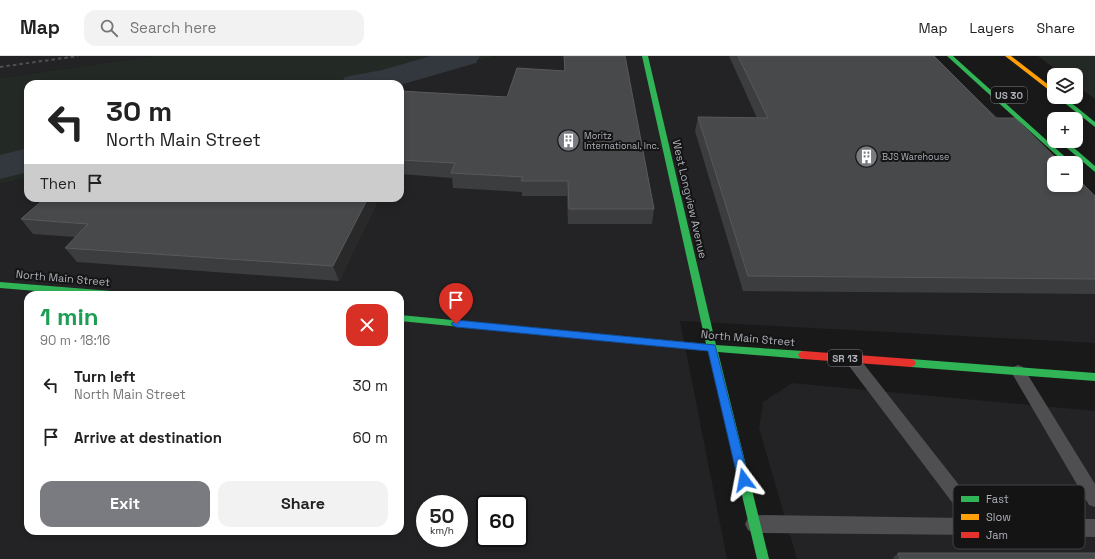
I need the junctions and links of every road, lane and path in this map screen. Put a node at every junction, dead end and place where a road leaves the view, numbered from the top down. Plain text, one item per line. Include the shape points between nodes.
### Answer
1 (645, 56) edge
2 (950, 56) edge
3 (964, 56) edge
4 (1008, 56) edge
5 (1022, 56) edge
6 (976, 66) dead end
7 (1047, 76) edge
8 (1047, 87) edge
9 (1069, 104) edge
10 (1095, 124) edge
11 (1070, 148) edge
12 (1061, 156) edge
13 (1095, 170) edge
14 (0, 285) edge
15 (74, 291) edge
16 (404, 318) edge
17 (712, 348) junction
18 (851, 358) junction
19 (1018, 371) junction
20 (1095, 377) edge
21 (953, 490) edge
22 (1095, 499) edge
23 (754, 524) junction
24 (953, 527) edge
25 (763, 559) edge

1 - 17 main road, West Longview Avenue
2 - 12 main road
3 - 6 main road
4 - 8 main road, US 30
5 - 7 main road
9 - 10 main road
11 - 13 main road
14 - 15 main road, North Main Street
16 - 17 main road, North Main Street / SR 13
17 - 18 main road, North Main Street / SR 13
17 - 23 main road, West Longview Avenue
18 - 19 main road, North Main Street / SR 13
18 - 21 lane
19 - 20 main road, North Main Street / SR 13
19 - 22 lane
23 - 24 lane
23 - 25 main road, West Longview Avenue

